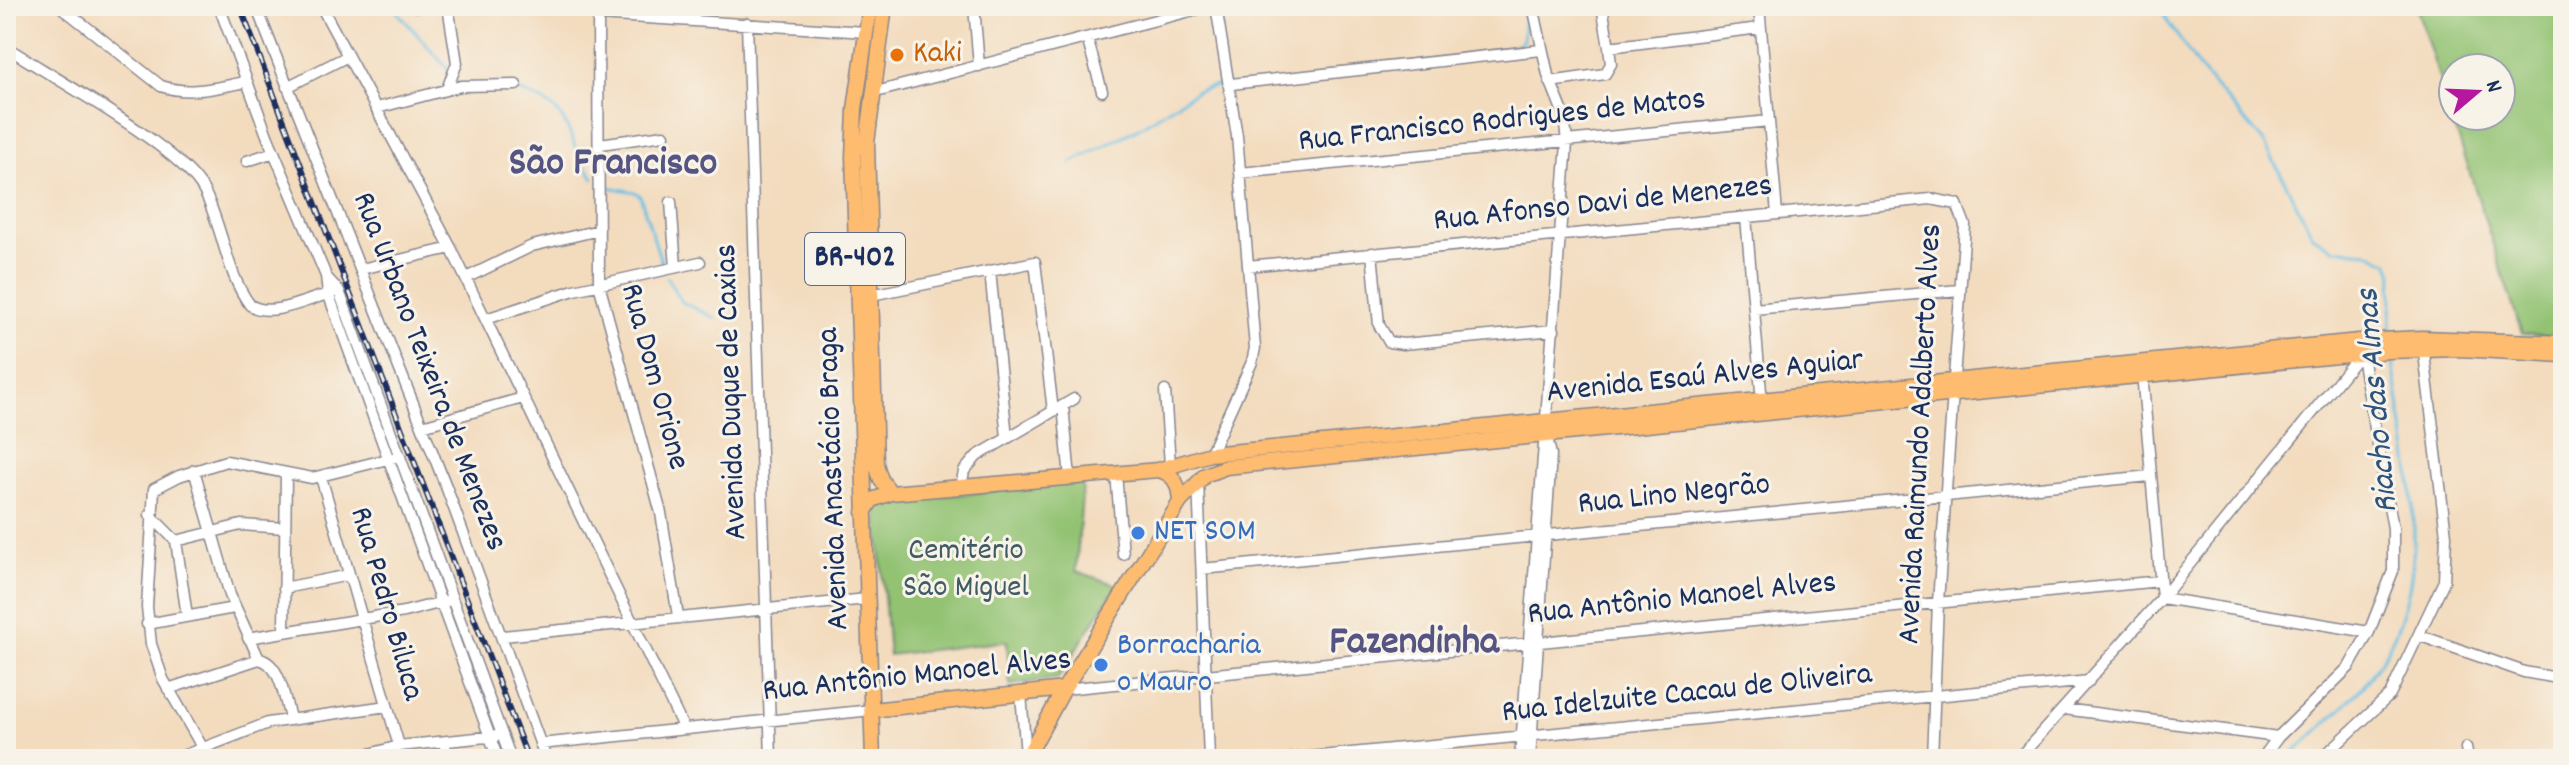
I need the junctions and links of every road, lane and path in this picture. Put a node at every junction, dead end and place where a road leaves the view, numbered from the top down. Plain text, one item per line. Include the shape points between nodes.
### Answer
1 (60, 6) edge
2 (219, 6) edge
3 (256, 6) edge
4 (321, 6) edge
5 (415, 6) edge
6 (436, 6) edge
7 (448, 6) edge
8 (715, 6) edge
9 (870, 6) edge
10 (885, 6) edge
11 (974, 6) edge
12 (1210, 6) edge
13 (1216, 6) edge
14 (1533, 6) edge
15 (1602, 6) edge
16 (1759, 6) edge
17 (598, 10) edge
18 (715, 20) junction
19 (747, 23) junction
20 (1760, 28) junction
21 (866, 32) junction
22 (1087, 38) junction
23 (6, 47) edge
24 (1609, 47) junction
25 (1541, 50) junction
26 (348, 56) junction
27 (979, 66) junction
28 (246, 82) junction
29 (1550, 82) junction
30 (1231, 84) junction
31 (516, 85) dead end
32 (287, 87) junction
33 (447, 89) junction
34 (1102, 91) dead end
35 (872, 93) junction
36 (377, 108) junction
37 (1769, 121) junction
38 (664, 135) dead end
39 (1567, 143) junction
40 (600, 144) junction
41 (274, 152) junction
42 (247, 161) dead end
43 (1240, 173) junction
44 (861, 185) junction
45 (671, 202) dead end
46 (1960, 208) joint
47 (1777, 214) junction
48 (1746, 217) junction
49 (599, 230) junction
50 (1560, 234) junction
51 (451, 248) junction
52 (1372, 253) junction
53 (700, 262) dead end
54 (1248, 266) junction
55 (676, 267) junction
56 (361, 269) junction
57 (990, 271) junction
58 (466, 278) junction
59 (599, 284) junction
60 (1959, 290) junction
61 (333, 292) junction
62 (864, 296) junction
63 (1754, 309) junction
64 (486, 319) junction
65 (1554, 330) junction
66 (2423, 343) junction
67 (2563, 343) edge
68 (2360, 347) junction
69 (2563, 355) edge
70 (2142, 369) junction
71 (1952, 388) junction
72 (1165, 391) dead end
73 (523, 398) junction
74 (1074, 399) dead end
75 (1762, 407) junction
76 (1058, 409) junction
77 (422, 426) junction
78 (1547, 428) junction
79 (1007, 437) junction
80 (1380, 445) junction
81 (1210, 454) junction
82 (394, 457) junction
83 (1164, 467) junction
84 (194, 470) junction
85 (286, 474) junction
86 (1116, 474) junction
87 (2150, 476) junction
88 (321, 477) junction
89 (1070, 478) junction
90 (1198, 480) junction
91 (961, 487) junction
92 (891, 493) junction
93 (1945, 495) junction
94 (1180, 502) junction
95 (864, 512) junction
96 (150, 515) junction
97 (285, 528) junction
98 (212, 530) junction
99 (1540, 536) junction
100 (176, 541) junction
101 (1123, 554) dead end
102 (1202, 569) junction
103 (349, 575) junction
104 (2160, 581) junction
105 (284, 588) junction
106 (2162, 598) junction
107 (867, 599) junction
108 (446, 602) junction
109 (1938, 602) junction
110 (766, 607) junction
111 (234, 608) junction
112 (187, 616) junction
113 (678, 616) junction
114 (361, 618) junction
115 (633, 622) junction
116 (147, 624) junction
117 (284, 630) junction
118 (2369, 632) junction
119 (503, 636) junction
120 (2421, 636) junction
121 (248, 638) junction
122 (1533, 644) junction
123 (259, 659) junction
124 (1206, 675) junction
125 (2563, 679) edge
126 (2089, 681) junction
127 (168, 689) junction
128 (1064, 689) junction
129 (1021, 694) junction
130 (1934, 696) junction
131 (387, 706) junction
132 (2064, 709) junction
133 (872, 710) junction
134 (290, 718) junction
135 (770, 720) junction
136 (684, 729) junction
137 (502, 735) junction
138 (489, 737) junction
139 (1526, 737) junction
140 (2278, 737) junction
141 (444, 742) junction
142 (540, 744) junction
143 (203, 746) junction
144 (399, 746) junction
145 (1026, 757) edge
146 (175, 759) edge
147 (209, 759) edge
148 (352, 759) edge
149 (448, 759) edge
150 (498, 759) edge
151 (511, 759) edge
152 (546, 759) edge
153 (771, 759) edge
154 (873, 759) edge
155 (1209, 759) edge
156 (1290, 759) edge
157 (1520, 759) edge
158 (1530, 759) edge
159 (1932, 759) edge
160 (2018, 759) edge
161 (2262, 759) edge
162 (2321, 759) edge

1 - 28 street via 161,86 194,92
2 - 28 street, Rua Urbano Teixeira de Menezes
3 - 32 street, Rua Urbano Teixeira de Menezes
4 - 26 street
5 - 6 street
7 - 33 street via 457,63
8 - 18 street
9 - 21 main road, Avenida Anastácio Braga / BR-402
10 - 35 main road, Avenida Anastácio Braga / BR-402
11 - 27 street
12 - 22 street
13 - 30 street
14 - 25 street
15 - 24 street
16 - 20 street
17 - 18 street
17 - 40 street, Rua Dom Orione
18 - 19 street
19 - 21 street
19 - 110 street, Avenida Duque de Caxias
20 - 24 street
20 - 37 street
21 - 44 main road, Avenida Anastácio Braga / BR-402 via 853,131
22 - 27 street
22 - 34 street
23 - 61 street via 192,172 250,305 272,309
24 - 29 street via 1611,64 1605,74
25 - 29 street
25 - 30 street
26 - 32 street
26 - 36 street
27 - 35 street
28 - 41 street, Rua Urbano Teixeira de Menezes
29 - 39 street via 1564,115
30 - 43 street
31 - 33 street
32 - 56 street, Rua Urbano Teixeira de Menezes
33 - 36 street
35 - 44 main road, Avenida Anastácio Braga / BR-402
36 - 51 street
37 - 39 street, Rua Francisco Rodrigues de Matos
37 - 47 street
38 - 40 street
39 - 43 street, Rua Francisco Rodrigues de Matos
39 - 50 street
40 - 49 street, Rua Dom Orione
41 - 42 street
41 - 61 street, Rua Urbano Teixeira de Menezes
43 - 54 street
44 - 62 main road, Avenida Anastácio Braga / BR-402
45 - 55 street
46 - 47 street, Rua Afonso Davi de Menezes via 1931,199
46 - 60 street, Avenida Raimundo Adalberto Alves via 1965,225
47 - 48 street, Rua Afonso Davi de Menezes
48 - 50 street, Rua Afonso Davi de Menezes
48 - 63 street
49 - 58 street via 532,246
49 - 59 street, Rua Dom Orione
50 - 52 street, Rua Afonso Davi de Menezes
50 - 65 street
51 - 56 street
51 - 58 street
52 - 54 street, Rua Afonso Davi de Menezes
52 - 65 street via 1379,325 1389,342
53 - 55 street
54 - 81 street via 1255,331 1252,362
55 - 59 street
56 - 77 street, Rua Urbano Teixeira de Menezes
57 - 62 street
57 - 76 street via 1035,262
57 - 79 street
58 - 64 street
59 - 64 street
59 - 113 street, Rua Dom Orione via 661,513
60 - 63 street
60 - 71 street, Avenida Raimundo Adalberto Alves
61 - 82 street, Rua Urbano Teixeira de Menezes
62 - 92 main road, Avenida Anastácio Braga / BR-402 via 876,464
62 - 95 main road, Avenida Anastácio Braga / BR-402
63 - 75 street
64 - 73 street
65 - 78 street
66 - 67 main road, Avenida Esaú Alves Aguiar
66 - 68 main road, Avenida Esaú Alves Aguiar
66 - 69 main road, Avenida Esaú Alves Aguiar
66 - 120 street via 2447,558 2440,593
68 - 70 main road, Avenida Esaú Alves Aguiar
68 - 106 street
68 - 118 street via 2395,543 2393,571
70 - 71 main road, Avenida Esaú Alves Aguiar
70 - 87 street
71 - 75 main road, Avenida Esaú Alves Aguiar
71 - 93 street, Avenida Raimundo Adalberto Alves
72 - 83 street
73 - 77 street
73 - 115 street
74 - 76 street
75 - 78 main road, Avenida Esaú Alves Aguiar
76 - 79 street
76 - 89 street
77 - 119 street, Rua Urbano Teixeira de Menezes
78 - 80 main road, Avenida Esaú Alves Aguiar
78 - 99 street via 1540,455
79 - 91 street via 971,460
80 - 81 main road, Avenida Esaú Alves Aguiar
80 - 90 main road, Avenida Esaú Alves Aguiar via 1226,467
81 - 83 main road, Avenida Esaú Alves Aguiar
81 - 90 main road
82 - 88 street
82 - 108 street, Rua Urbano Teixeira de Menezes
83 - 86 main road, Avenida Esaú Alves Aguiar
83 - 94 main road via 1176,481
84 - 85 street via 231,461
84 - 96 street via 161,483 152,495
84 - 98 street
85 - 88 street
85 - 97 street
86 - 89 main road, Avenida Esaú Alves Aguiar
86 - 101 street
87 - 93 street, Rua Lino Negrão
87 - 104 street
88 - 103 street, Rua Pedro Biluca
89 - 91 main road, Avenida Esaú Alves Aguiar
90 - 94 main road
90 - 102 street
91 - 92 main road, Avenida Esaú Alves Aguiar
92 - 95 main road via 872,500
93 - 99 street, Rua Lino Negrão
93 - 109 street, Avenida Raimundo Adalberto Alves
94 - 128 main road
95 - 107 main road, Avenida Anastácio Braga / BR-402
96 - 100 street
96 - 116 street
97 - 98 street via 241,525
97 - 105 street
98 - 100 street
98 - 111 street
99 - 102 street, Rua Lino Negrão
99 - 122 street
100 - 112 street
102 - 124 street
103 - 105 street
103 - 114 street, Rua Pedro Biluca
104 - 106 street
104 - 109 street, Rua Antônio Manoel Alves
105 - 117 street
106 - 118 street
106 - 126 street
107 - 110 street
107 - 133 main road, Avenida Anastácio Braga / BR-402
108 - 114 street
108 - 137 street, Rua Urbano Teixeira de Menezes
108 - 138 street, Rua Urbano Teixeira de Menezes
109 - 122 street, Rua Antônio Manoel Alves
109 - 130 street, Avenida Raimundo Adalberto Alves
110 - 113 street
110 - 135 street, Avenida Duque de Caxias
111 - 112 street
111 - 121 street
112 - 116 street
113 - 115 street
114 - 117 street
114 - 131 street, Rua Pedro Biluca
115 - 119 street
115 - 136 street
116 - 127 street
117 - 121 street
118 - 140 street via 2339,679
119 - 142 street, Rua Urbano Teixeira de Menezes
120 - 125 street via 2524,672
120 - 162 street via 2385,702
121 - 123 street
122 - 124 street, Rua Antônio Manoel Alves
122 - 139 street
123 - 127 street
123 - 134 street via 276,672
124 - 128 street, Rua Antônio Manoel Alves
124 - 155 street
126 - 130 street, Rua Idelzuite Cacau de Oliveira
126 - 132 street
127 - 143 street
128 - 129 main road, Rua Antônio Manoel Alves
128 - 145 main road
129 - 133 main road, Rua Antônio Manoel Alves
129 - 145 street
130 - 139 street, Rua Idelzuite Cacau de Oliveira
130 - 159 street, Avenida Raimundo Adalberto Alves
131 - 134 street
131 - 144 street, Rua Pedro Biluca
132 - 140 street
132 - 160 street
133 - 135 street, Rua Antônio Manoel Alves
133 - 154 main road, Avenida Anastácio Braga / BR-402
134 - 143 street
135 - 136 street, Rua Antônio Manoel Alves
135 - 153 street, Avenida Duque de Caxias
136 - 142 street, Rua Antônio Manoel Alves
137 - 138 street
137 - 151 street, Rua Urbano Teixeira de Menezes
138 - 141 street
138 - 150 street, Rua Urbano Teixeira de Menezes
139 - 156 street, Rua Idelzuite Cacau de Oliveira
139 - 157 street
139 - 158 street
140 - 161 street
141 - 144 street
141 - 149 street
142 - 152 street, Rua Urbano Teixeira de Menezes
143 - 146 street
143 - 147 street
144 - 148 street

